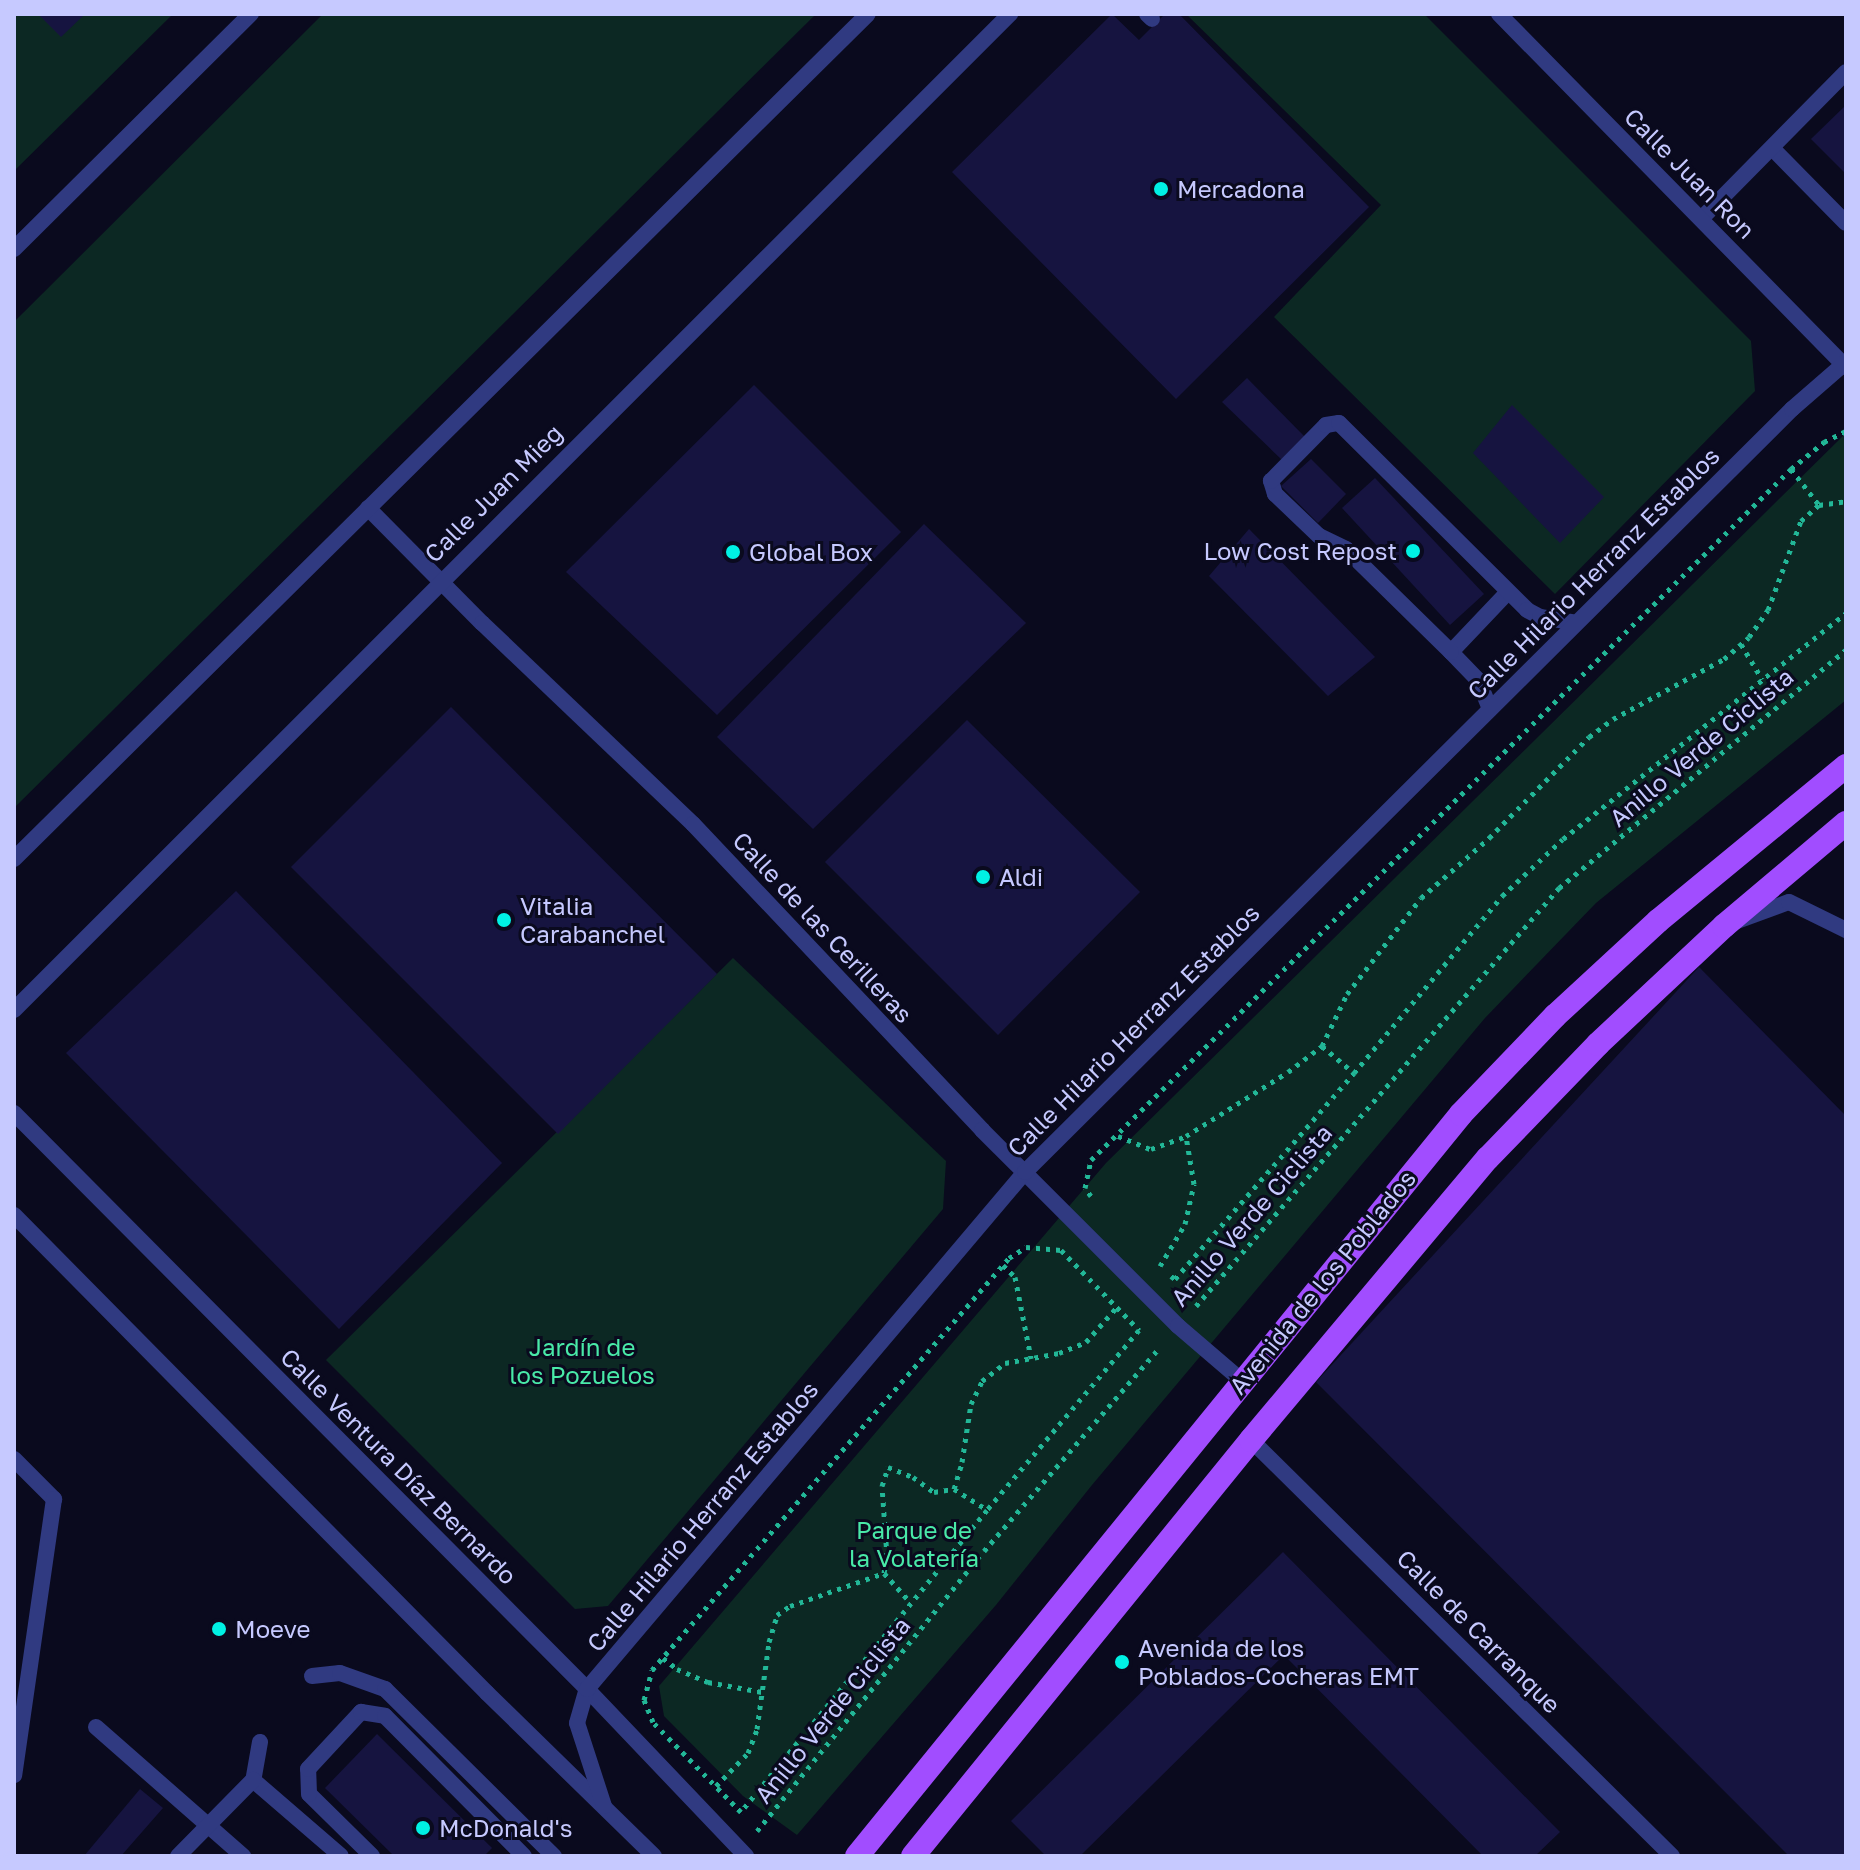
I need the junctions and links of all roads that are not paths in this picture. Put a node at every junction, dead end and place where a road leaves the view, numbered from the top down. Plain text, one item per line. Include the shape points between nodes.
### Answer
1 (251, 14) edge
2 (868, 14) edge
3 (1010, 14) edge
4 (1499, 14) edge
5 (1846, 72) edge
6 (1772, 148) junction
7 (1701, 219) junction
8 (1846, 223) edge
9 (14, 249) edge
10 (1845, 364) edge
11 (368, 508) junction
12 (440, 580) junction
13 (1507, 593) junction
14 (1576, 623) junction
15 (1451, 652) junction
16 (1490, 709) junction
17 (1844, 770) edge
18 (1846, 823) edge
19 (14, 859) edge
20 (1724, 926) junction
21 (1846, 930) edge
22 (14, 1010) edge
23 (14, 1113) edge
24 (1025, 1172) junction
25 (14, 1215) edge
26 (1241, 1380) junction
27 (1251, 1440) junction
28 (14, 1459) edge
29 (312, 1676) dead end
30 (587, 1689) junction
31 (96, 1727) dead end
32 (260, 1742) dead end
33 (14, 1775) edge
34 (253, 1780) junction
35 (604, 1806) junction
36 (208, 1826) junction
37 (743, 1853) edge
38 (178, 1856) edge
39 (243, 1856) edge
40 (341, 1856) edge
41 (372, 1856) edge
42 (524, 1856) edge
43 (554, 1856) edge
44 (654, 1856) edge
45 (857, 1856) edge
46 (913, 1856) edge
47 (1672, 1856) edge

1 - 9 street
2 - 11 street
3 - 12 street, Calle Juan Mieg
4 - 7 street, Calle Juan Ron
5 - 6 street
6 - 7 street
6 - 8 street
7 - 10 street, Calle Juan Ron
10 - 14 street, Calle Hilario Herranz Establos via 1792,409
11 - 12 street, Calle de las Cerilleras
11 - 19 street
12 - 22 street, Calle Juan Mieg
12 - 24 street, Calle de las Cerilleras via 693,824
13 - 14 street via 1540,617
13 - 15 street
13 - 15 street via 1339,423 1326,425 1271,481 1275,494 1319,536 1346,549
14 - 16 street, Calle Hilario Herranz Establos
15 - 16 street via 1478,680
16 - 24 street, Calle Hilario Herranz Establos
17 - 26 main road, Avenida de los Poblados via 1658,921 1555,1016 1461,1114
18 - 20 main road, Avenida de los Poblados
20 - 21 street via 1789,902
20 - 27 main road, Avenida de los Poblados via 1598,1044 1488,1158
23 - 30 street, Calle Ventura Díaz Bernardo
24 - 26 street, Calle de las Cerilleras via 1178,1326
24 - 30 street, Calle Hilario Herranz Establos
25 - 35 street
26 - 45 main road, Avenida de los Poblados
27 - 46 main road, Avenida de los Poblados
27 - 47 street, Calle de Carranque
28 - 33 street via 54,1499
29 - 43 street via 340,1673 385,1689
30 - 35 street, Calle Hilario Herranz Establos via 577,1723
30 - 37 street, Calle Ventura Díaz Bernardo
31 - 36 street
32 - 34 street
34 - 36 street
34 - 40 street
35 - 44 street
36 - 38 street
36 - 39 street
41 - 42 street via 309,1794 308,1769 361,1712 385,1716

